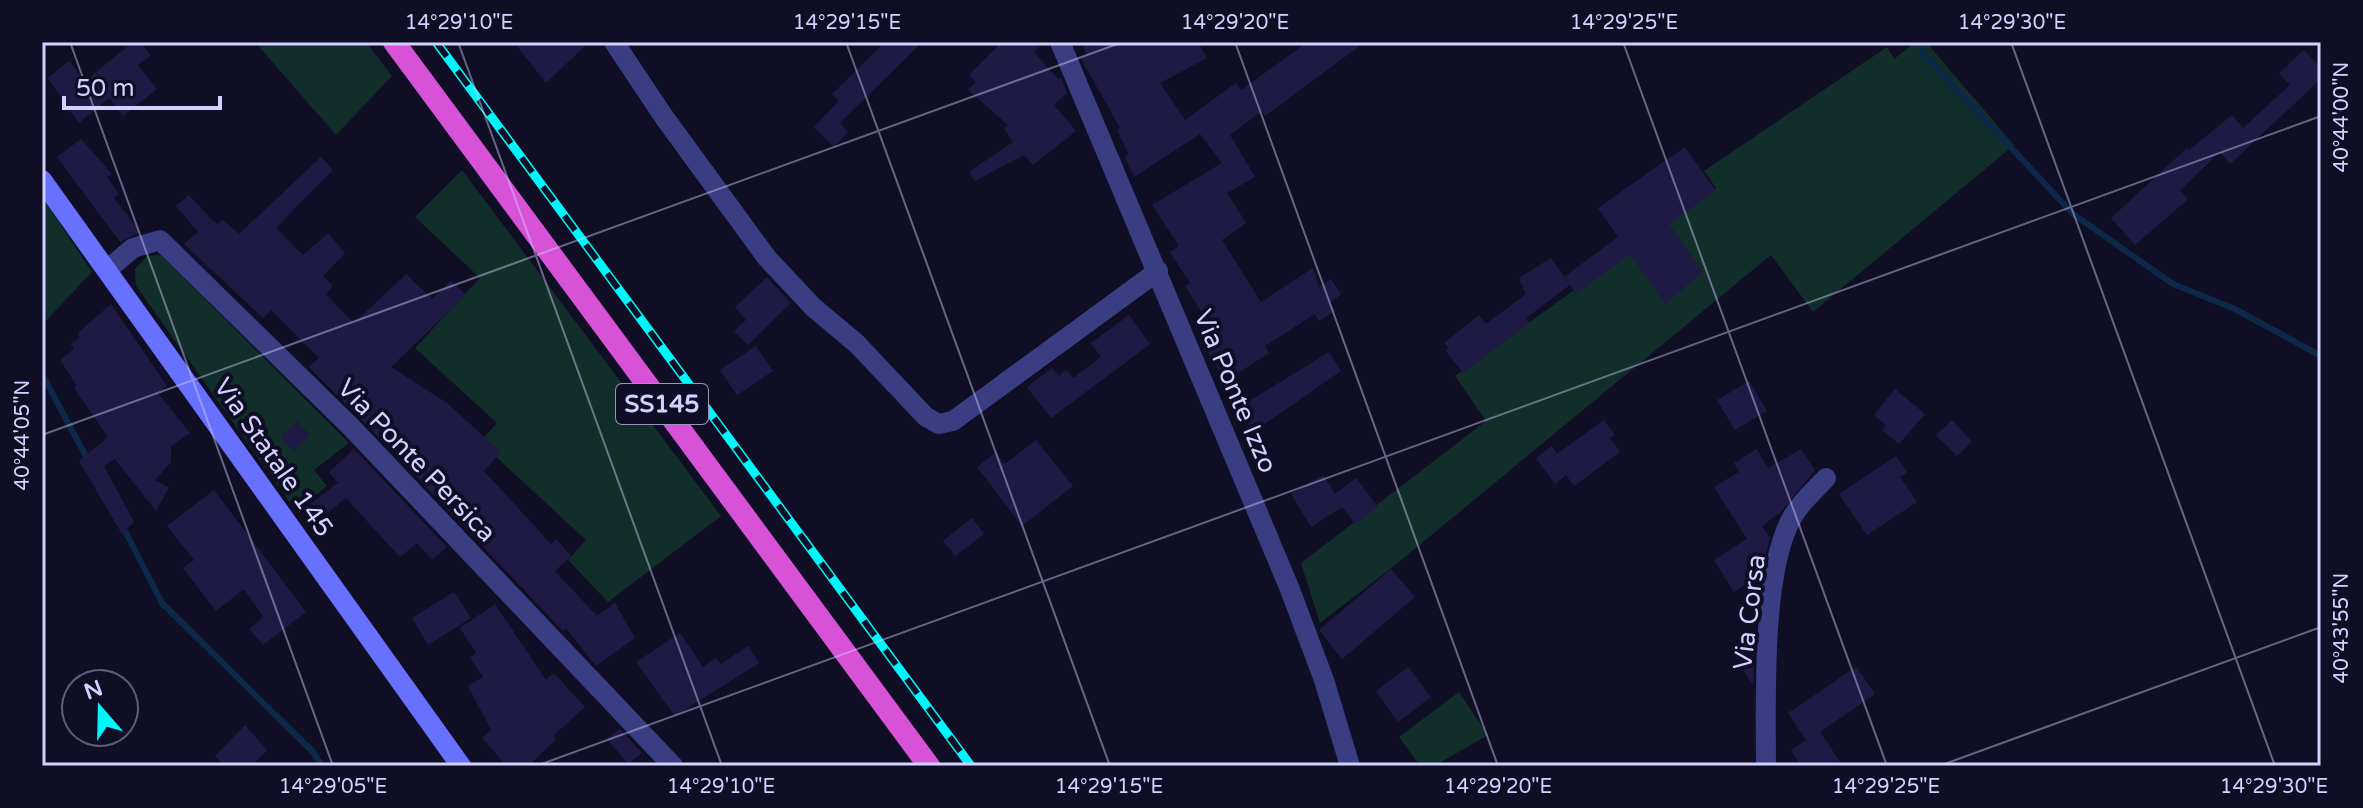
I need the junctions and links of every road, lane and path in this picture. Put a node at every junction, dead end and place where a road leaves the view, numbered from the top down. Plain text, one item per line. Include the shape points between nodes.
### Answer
1 (394, 42) edge
2 (1060, 42) edge
3 (619, 44) edge
4 (42, 180) edge
5 (108, 269) junction
6 (1158, 271) junction
7 (1826, 478) dead end
8 (461, 766) edge
9 (673, 766) edge
10 (929, 766) edge
11 (1350, 766) edge
12 (1766, 766) edge

1 - 10 highway, SS145
2 - 6 street, Via Ponte Izzo
3 - 6 street via 664,117 767,258 939,424 953,421
4 - 5 main road, Via Statale 145
5 - 8 main road, Via Statale 145
5 - 9 street, Via Ponte Persica via 133,248 160,240 351,427
6 - 11 street, Via Ponte Izzo via 1289,587
7 - 12 street, Via Corsa via 1793,516 1778,560 1766,650

